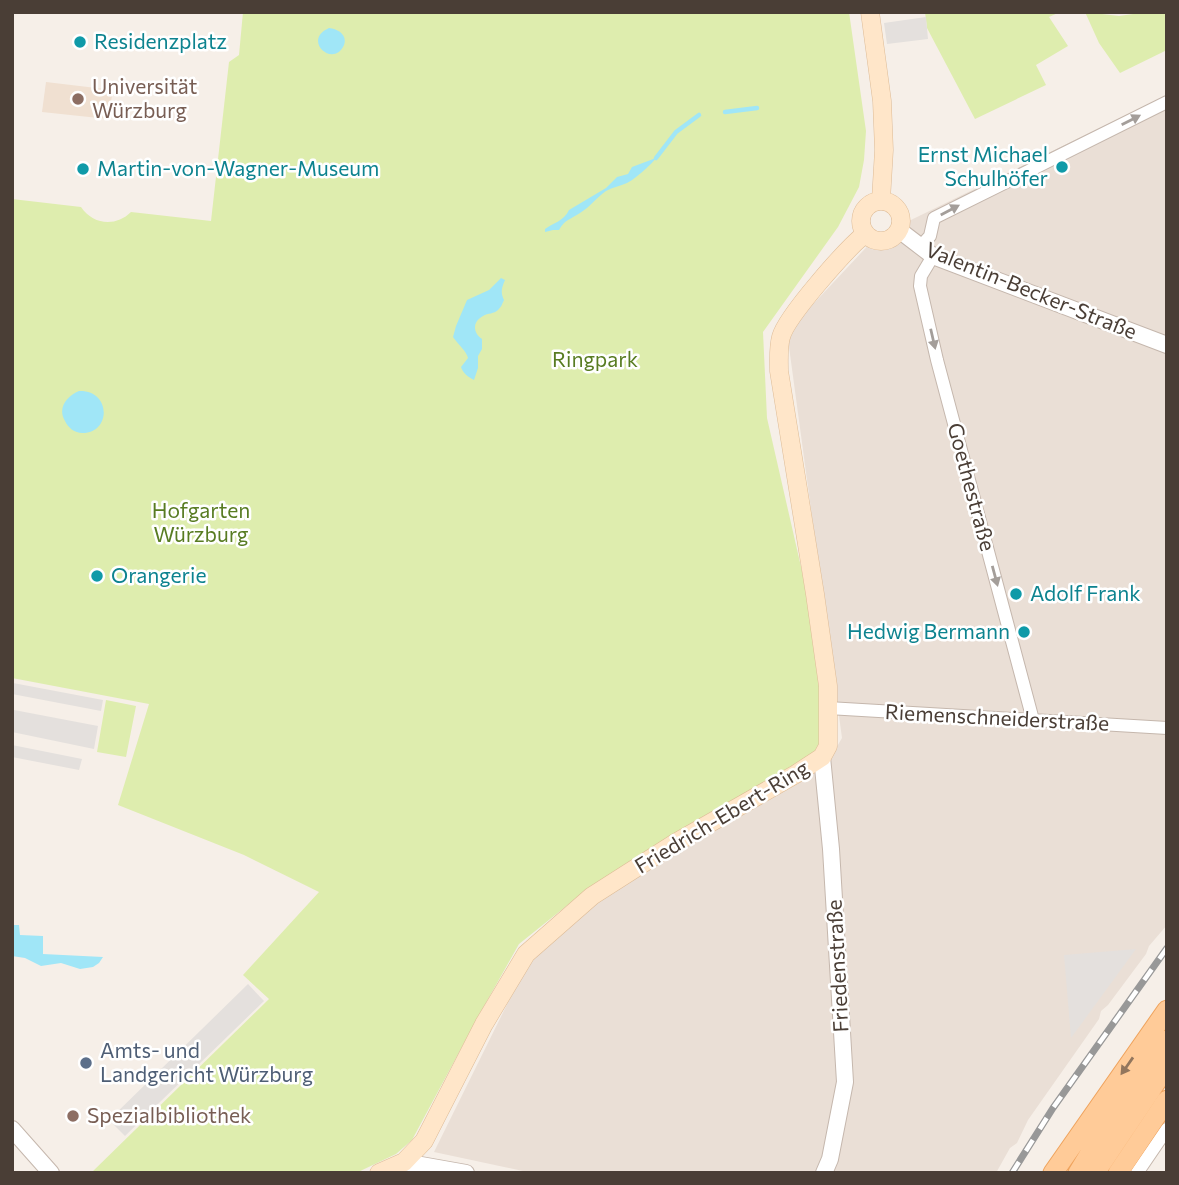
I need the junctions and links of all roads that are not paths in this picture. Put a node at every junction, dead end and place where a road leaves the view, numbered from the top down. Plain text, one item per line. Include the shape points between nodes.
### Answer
1 (870, 12) edge
2 (1167, 102) edge
3 (881, 200) junction
4 (899, 230) junction
5 (865, 234) junction
6 (927, 251) junction
7 (1167, 345) edge
8 (828, 708) junction
9 (1033, 720) junction
10 (1167, 728) edge
11 (822, 757) junction
12 (1167, 1010) edge
13 (1167, 1040) edge
14 (1167, 1066) edge
15 (1167, 1100) edge
16 (12, 1129) edge
17 (1167, 1129) edge
18 (404, 1162) junction
19 (51, 1173) edge
20 (379, 1173) edge
21 (466, 1173) edge
22 (824, 1173) edge
23 (1053, 1173) edge
24 (1078, 1173) edge
25 (1095, 1173) edge
26 (1118, 1173) edge
27 (1137, 1173) edge

1 - 3 main road via 882,101
6 -> 2 street, Goethestraße via 934,218
3 - 4 main road via 899,211
3 - 5 main road via 863,211 860,218
4 - 5 main road via 882,242
4 - 6 street, Valentin-Becker-Straße
5 - 8 main road, Friedrich-Ebert-Ring via 797,308 781,335 779,371 815,594
6 - 7 street, Valentin-Becker-Straße
6 -> 9 street, Goethestraße via 920,286
8 - 9 street, Riemenschneiderstraße
8 - 11 main road, Friedrich-Ebert-Ring via 828,746
9 - 10 street, Riemenschneiderstraße
11 - 18 main road, Friedrich-Ebert-Ring via 592,896 526,954 424,1141
11 - 22 street, Friedenstraße via 845,1082
12 -> 23 main road
13 - 24 main road
14 - 25 main road
15 - 26 main road
16 - 19 street
17 - 27 street
18 - 20 main road, Friedrich-Ebert-Ring
18 - 21 street

